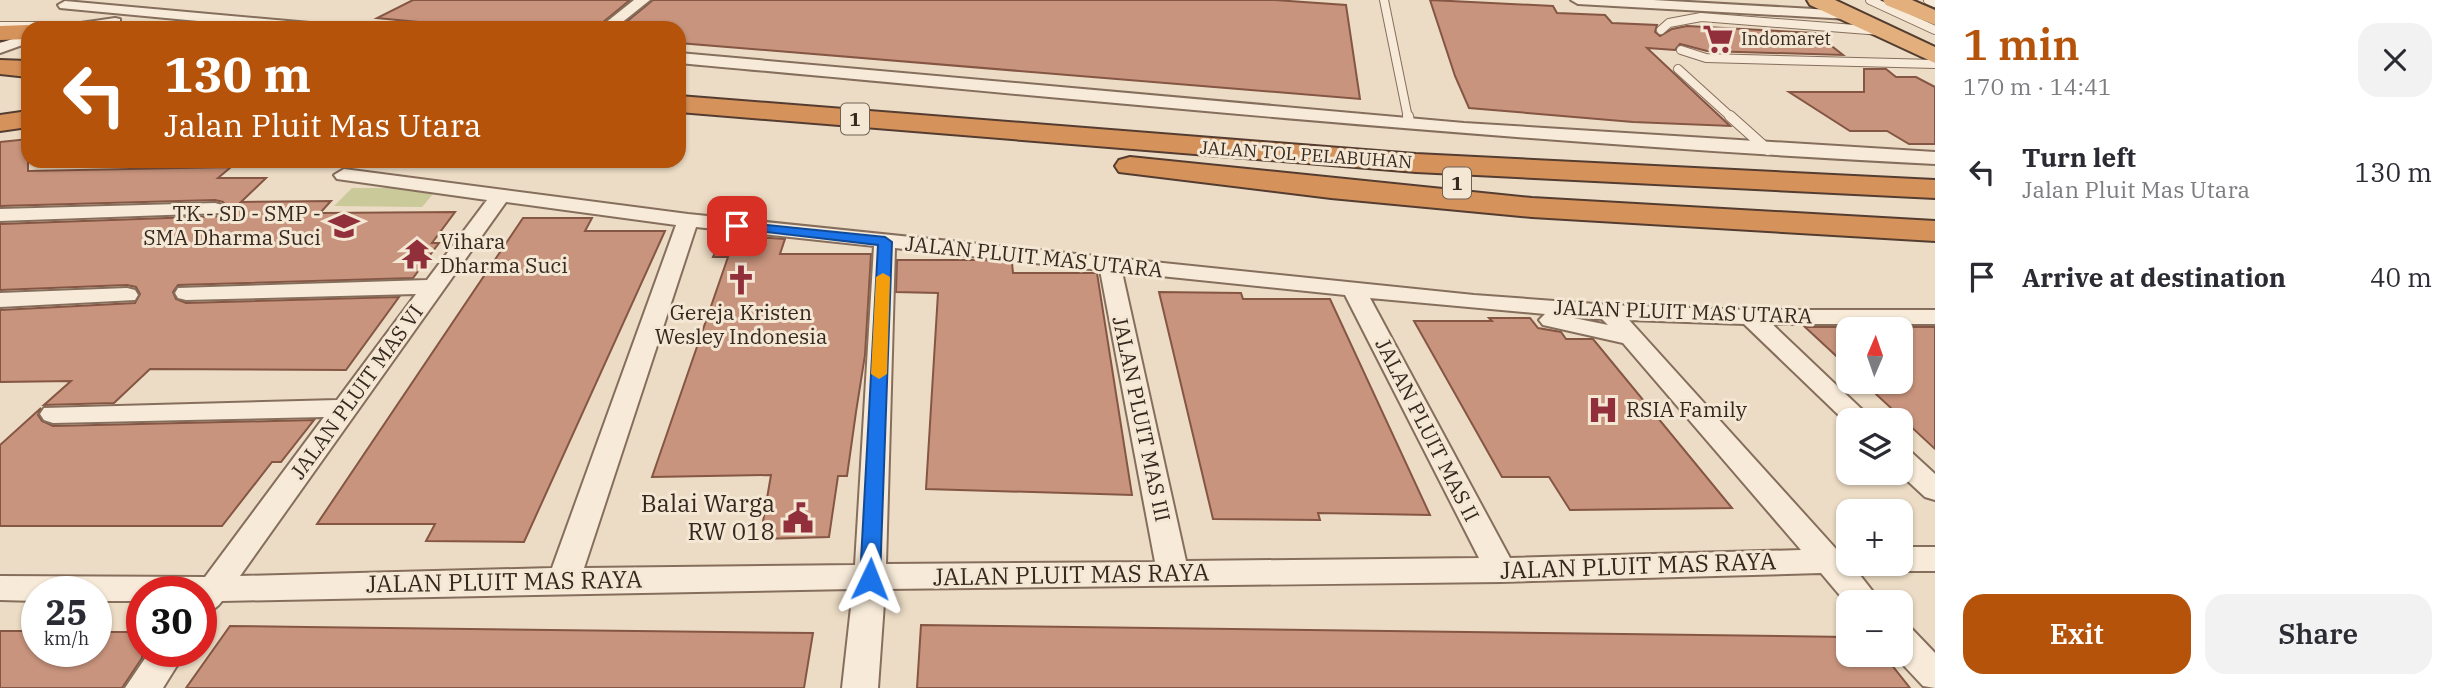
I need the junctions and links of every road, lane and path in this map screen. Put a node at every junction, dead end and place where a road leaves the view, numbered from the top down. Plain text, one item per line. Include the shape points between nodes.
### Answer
1 (643, 0) edge
2 (1384, 0) edge
3 (1578, 0) edge
4 (1678, 0) edge
5 (1870, 0) edge
6 (1894, 0) edge
7 (1928, 0) edge
8 (69, 2) edge
9 (1935, 3) edge
10 (1833, 5) edge
11 (1706, 9) edge
12 (143, 14) junction
13 (1762, 16) junction
14 (1935, 18) edge
15 (116, 21) edge
16 (232, 21) edge
17 (615, 21) edge
18 (1661, 30) dead end
19 (1935, 30) edge
20 (1774, 31) dead end
21 (1885, 32) junction
22 (21, 41) edge
23 (1935, 48) edge
24 (0, 49) edge
25 (1681, 50) dead end
26 (21, 51) edge
27 (1935, 56) edge
28 (686, 59) edge
29 (1935, 64) edge
30 (0, 67) edge
31 (21, 68) edge
32 (1678, 69) dead end
33 (686, 109) edge
34 (686, 110) edge
35 (21, 120) edge
36 (0, 123) edge
37 (1409, 123) junction
38 (1031, 134) junction
39 (979, 148) junction
40 (1768, 150) junction
41 (1935, 158) edge
42 (1935, 168) edge
43 (344, 175) dead end
44 (1935, 190) edge
45 (500, 195) junction
46 (215, 209) dead end
47 (1935, 209) edge
48 (0, 215) edge
49 (688, 220) junction
50 (1935, 231) edge
51 (885, 242) junction
52 (1110, 266) junction
53 (433, 287) junction
54 (1354, 290) junction
55 (186, 293) dead end
56 (127, 295) dead end
57 (0, 300) edge
58 (1474, 302) junction
59 (1609, 312) junction
60 (1750, 317) junction
61 (1933, 319) edge
62 (1632, 338) junction
63 (345, 408) junction
64 (1847, 408) edge
65 (53, 414) dead end
66 (1913, 470) edge
67 (1935, 490) edge
68 (1913, 559) edge
69 (1935, 559) edge
70 (1836, 560) edge
71 (1836, 561) edge
72 (1501, 570) junction
73 (1173, 572) junction
74 (870, 579) junction
75 (564, 580) junction
76 (217, 583) edge
77 (0, 588) edge
78 (126, 593) edge
79 (217, 597) edge
80 (1913, 653) edge
81 (158, 667) edge
82 (1935, 676) edge
83 (143, 688) edge
84 (860, 688) edge

1 - 17 street
2 - 37 lane
3 - 11 street
4 - 11 street
5 - 19 lane
6 - 14 highway
7 - 9 lane
8 - 12 street
10 - 11 street
10 - 13 street
10 - 21 highway
10 - 23 lane
11 - 13 street
11 - 18 lane
12 - 15 street
12 - 16 street
13 - 20 lane
13 - 21 lane
21 - 27 highway
22 - 24 street
24 - 26 highway
25 - 29 lane via 1706,58
28 - 37 street
30 - 31 highway
32 - 40 lane
33 - 38 highway, JALAN TOL PELABUHAN / 1
34 - 39 highway, JALAN TOL PELABUHAN / 1
35 - 36 highway
37 - 40 street
38 - 42 highway via 1433,144
38 - 44 highway, JALAN TOL PELABUHAN / 1 via 1416,163
39 - 47 highway, JALAN TOL PELABUHAN / 1 via 1587,192
39 - 50 highway via 1345,192 1615,214
40 - 41 street
43 - 45 street, JALAN PLUIT MAS UTARA
45 - 49 street, JALAN PLUIT MAS UTARA
45 - 53 street, JALAN PLUIT MAS VI
46 - 48 street
49 - 51 street, JALAN PLUIT MAS UTARA
49 - 75 street
51 - 52 street, JALAN PLUIT MAS UTARA
51 - 74 street
52 - 54 street, JALAN PLUIT MAS UTARA
52 - 73 street, JALAN PLUIT MAS III
53 - 55 street
53 - 63 street, JALAN PLUIT MAS VI
54 - 58 street, JALAN PLUIT MAS UTARA
54 - 72 street, JALAN PLUIT MAS II
56 - 57 street
58 - 59 street, JALAN PLUIT MAS UTARA
58 - 62 street, JALAN PLUIT MAS UTARA
59 - 60 street, JALAN PLUIT MAS UTARA
59 - 62 street
60 - 61 street, JALAN PLUIT MAS UTARA
60 - 64 street
62 - 70 street
63 - 65 street
63 - 76 street, JALAN PLUIT MAS VI
66 - 67 street
68 - 69 street
71 - 72 street, JALAN PLUIT MAS RAYA
72 - 73 street, JALAN PLUIT MAS RAYA
73 - 74 street, JALAN PLUIT MAS RAYA
74 - 75 street, JALAN PLUIT MAS RAYA
74 - 84 street
75 - 79 street, JALAN PLUIT MAS RAYA
77 - 78 street, JALAN PLUIT MAS RAYA
80 - 82 street
81 - 83 street

